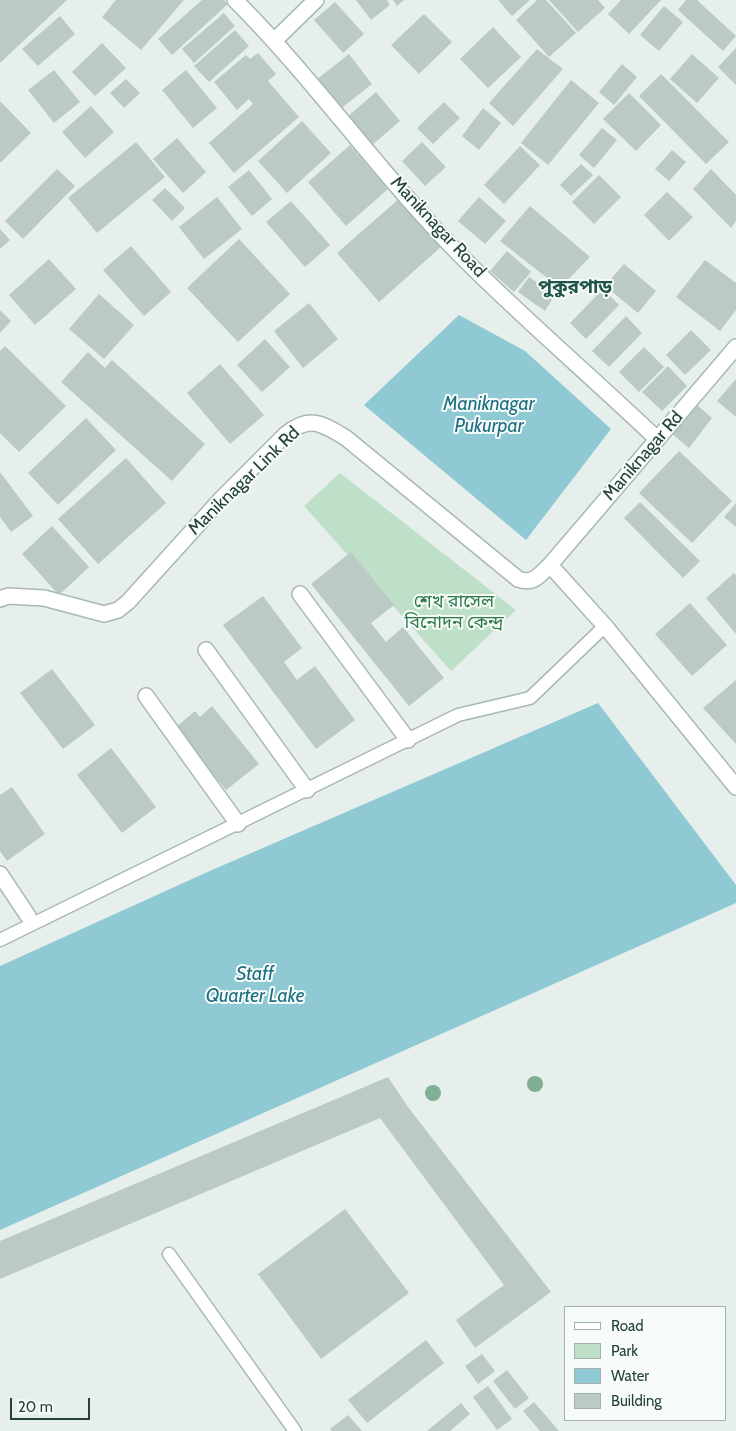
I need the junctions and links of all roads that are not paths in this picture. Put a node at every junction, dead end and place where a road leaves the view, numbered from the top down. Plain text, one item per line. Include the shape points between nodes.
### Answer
1 (235, 0) edge
2 (316, 0) edge
3 (274, 41) junction
4 (736, 347) edge
5 (657, 438) junction
6 (550, 565) junction
7 (300, 594) dead end
8 (0, 599) edge
9 (605, 626) junction
10 (206, 650) dead end
11 (146, 696) dead end
12 (408, 740) junction
13 (736, 787) edge
14 (307, 790) junction
15 (238, 824) junction
16 (0, 874) edge
17 (28, 916) dead end
18 (0, 940) edge
19 (169, 1254) dead end
20 (295, 1431) edge

1 - 3 street, Maniknagar Road
2 - 3 street
3 - 5 street, Maniknagar Road via 347,129 463,258
4 - 5 street, Maniknagar Rd
5 - 6 street, Maniknagar Rd
6 - 8 street, Maniknagar Link Rd via 533,581 518,579 346,438 330,427 308,421 285,435 118,610 104,614 44,598 8,596
6 - 9 street
7 - 12 street
9 - 12 lane via 530,698 458,715
9 - 13 street
10 - 14 street
11 - 15 street
12 - 14 lane
14 - 15 lane
15 - 18 lane
16 - 17 street
19 - 20 lane

